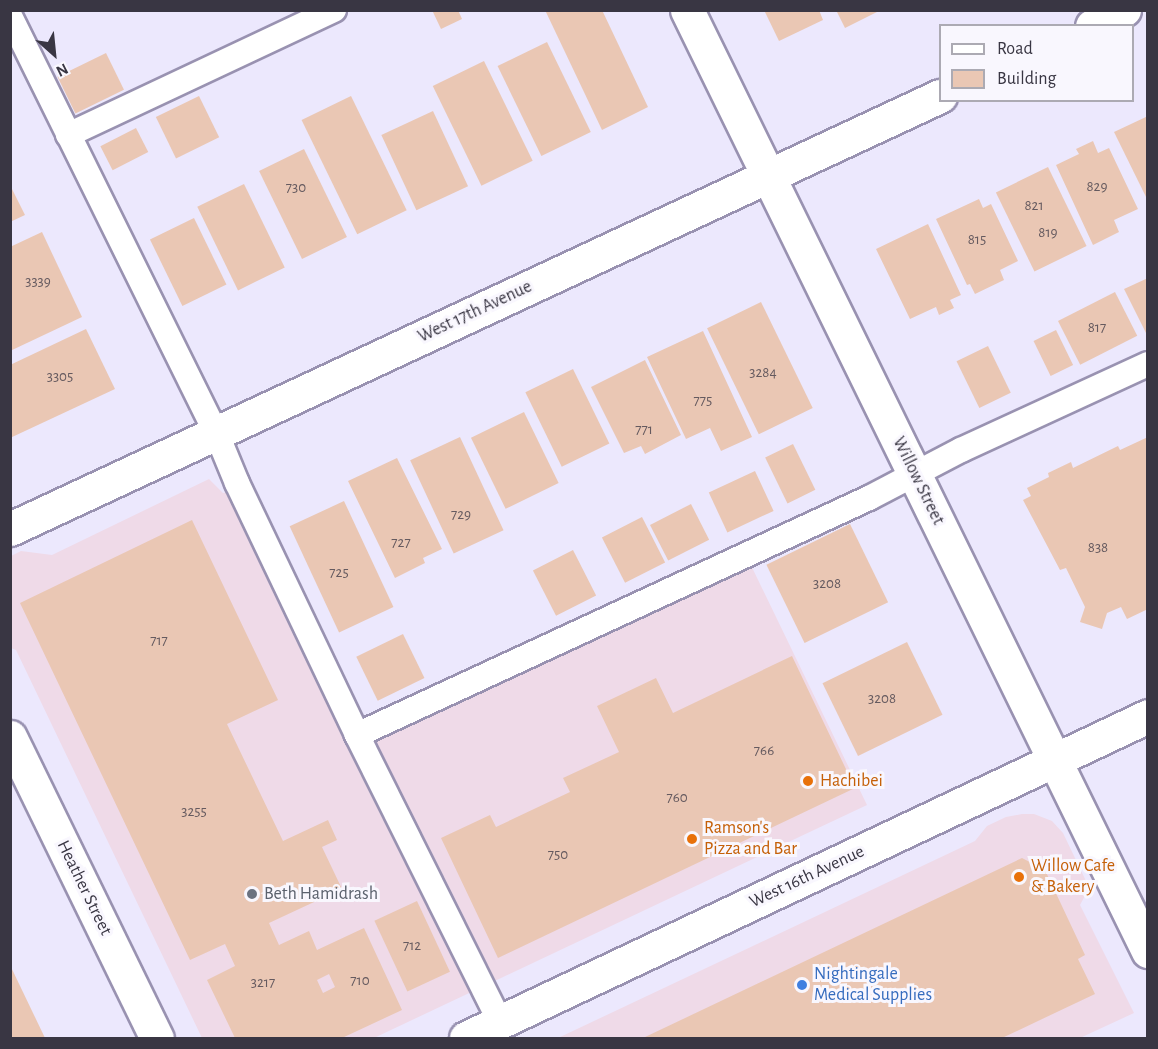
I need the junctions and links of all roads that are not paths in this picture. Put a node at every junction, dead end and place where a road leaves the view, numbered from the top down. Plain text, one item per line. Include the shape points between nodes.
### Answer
1 (334, 10) edge
2 (687, 10) edge
3 (1124, 10) edge
4 (10, 16) edge
5 (1096, 24) edge
6 (939, 96) edge
7 (68, 135) junction
8 (769, 176) junction
9 (1148, 364) edge
10 (216, 432) junction
11 (915, 474) junction
12 (10, 529) edge
13 (1148, 716) edge
14 (357, 735) junction
15 (10, 737) edge
16 (1054, 761) junction
17 (1148, 951) edge
18 (500, 1022) junction
19 (157, 1038) edge
20 (466, 1038) edge

1 - 7 lane
2 - 8 street, Willow Street
3 - 5 street
4 - 7 lane
6 - 8 street, West 17th Avenue
7 - 10 lane
8 - 10 street, West 17th Avenue
8 - 11 street, Willow Street
9 - 11 lane
10 - 12 street, West 17th Avenue
10 - 14 lane
11 - 14 lane
11 - 16 street, Willow Street
13 - 16 street, West 16th Avenue
14 - 18 lane
15 - 19 street, Heather Street
16 - 17 street, Willow Street
16 - 18 street, West 16th Avenue
18 - 20 street, West 16th Avenue

